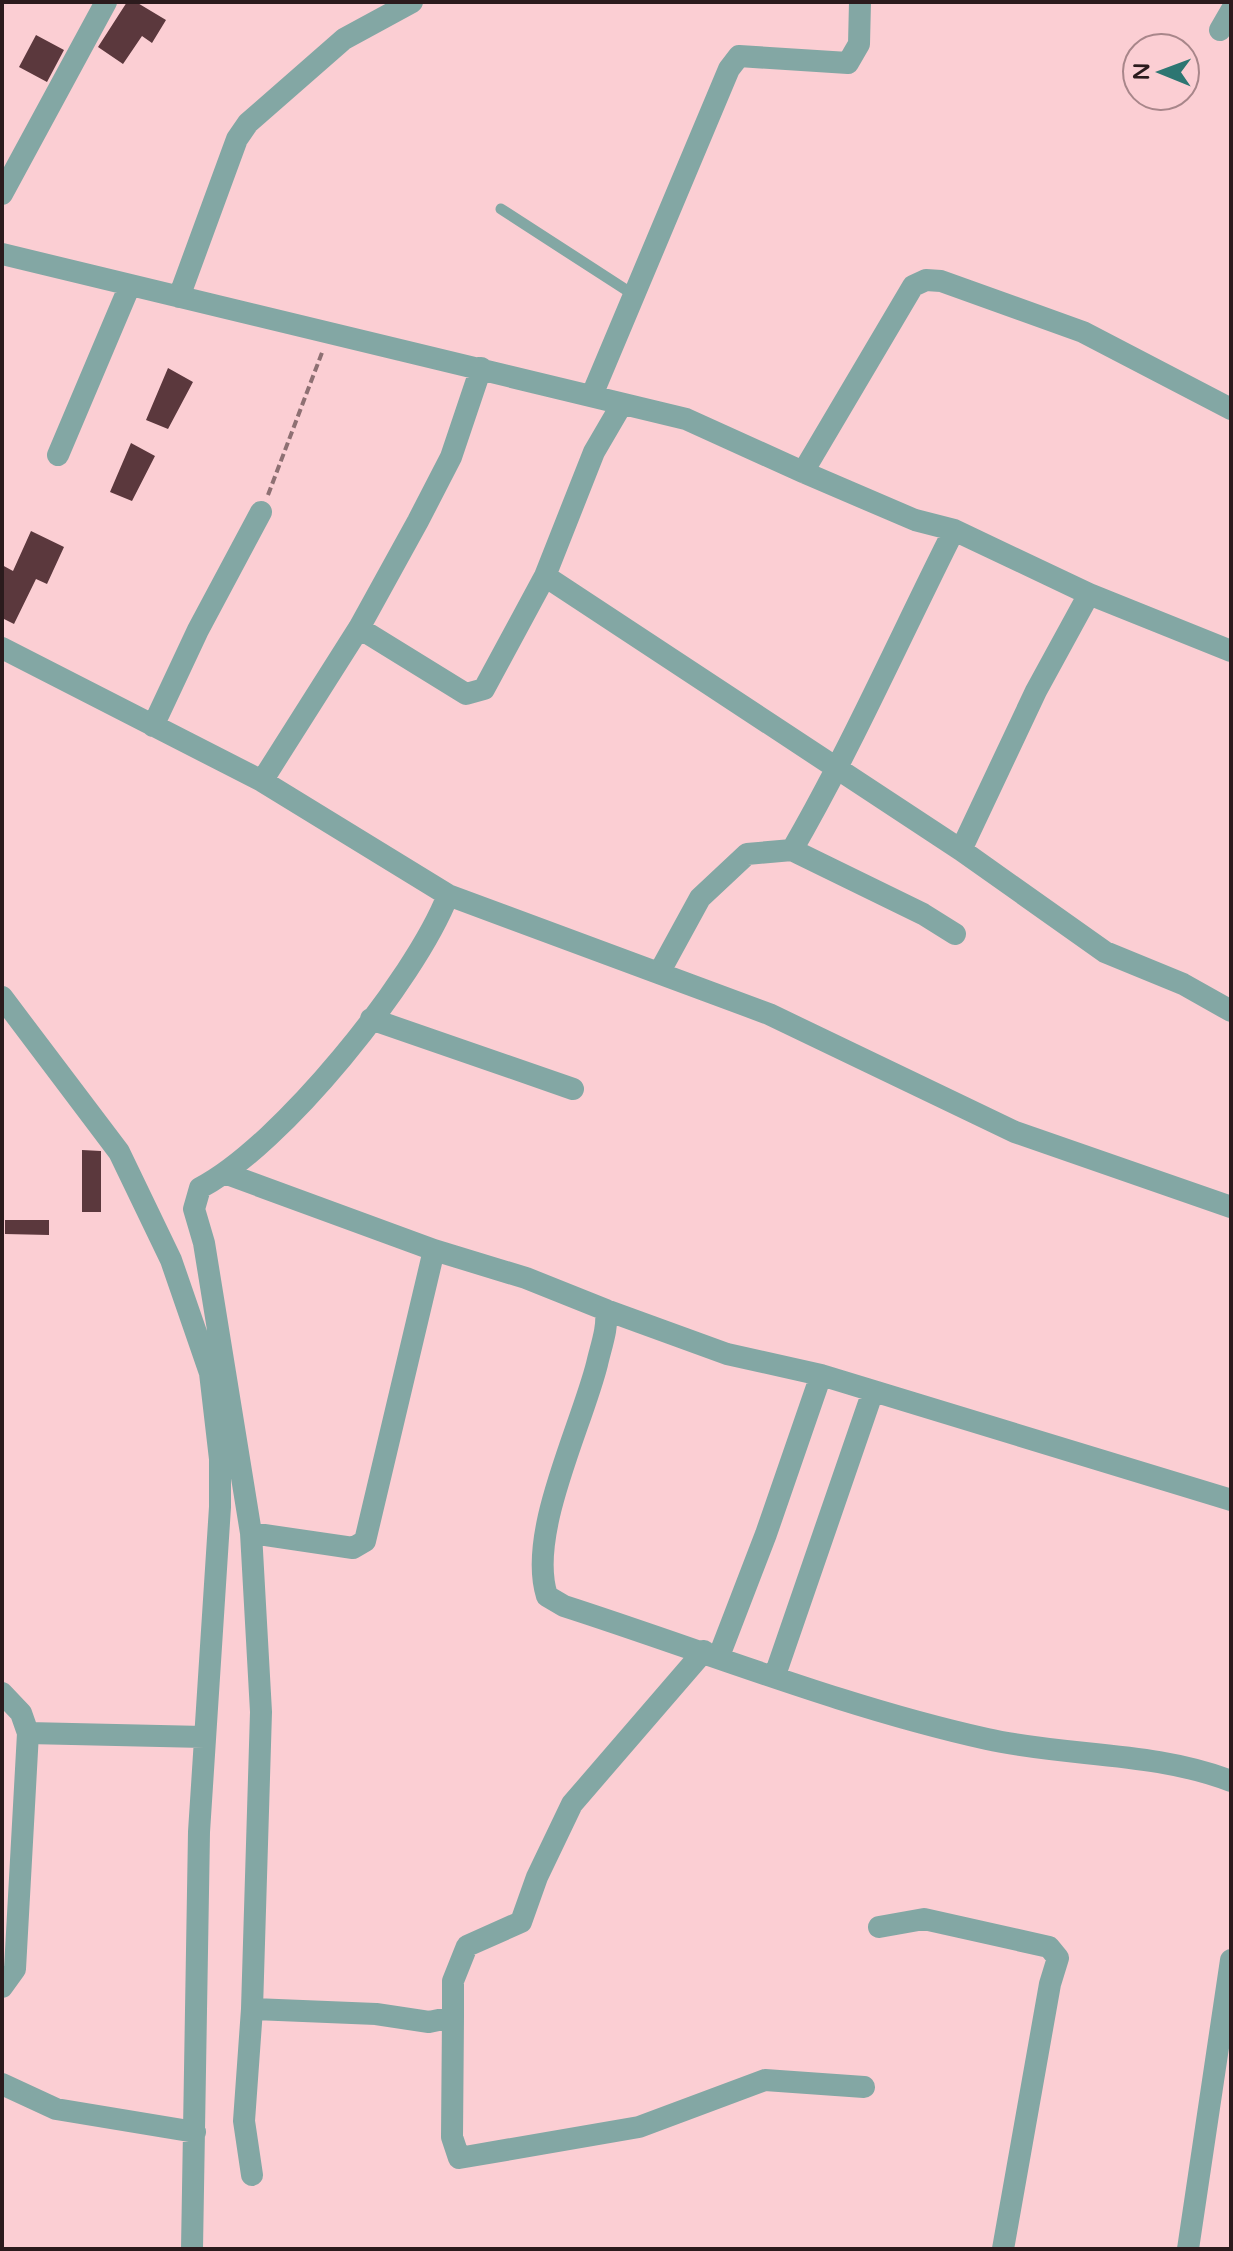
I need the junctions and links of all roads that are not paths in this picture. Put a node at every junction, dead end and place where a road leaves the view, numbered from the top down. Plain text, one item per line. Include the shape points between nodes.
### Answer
1 (106, 2) edge
2 (412, 2) edge
3 (860, 2) edge
4 (2, 194) edge
5 (501, 209) dead end
6 (2, 254) edge
7 (130, 285) junction
8 (634, 295) junction
9 (179, 297) junction
10 (481, 368) junction
11 (592, 395) junction
12 (622, 404) junction
13 (1231, 409) edge
14 (58, 455) dead end
15 (803, 472) junction
16 (261, 512) road end
17 (954, 530) junction
18 (545, 576) junction
19 (1089, 594) junction
20 (359, 628) junction
21 (2, 648) edge
22 (1231, 651) edge
23 (153, 726) junction
24 (838, 770) junction
25 (262, 781) junction
26 (792, 850) junction
27 (961, 850) junction
28 (448, 895) junction
29 (955, 934) dead end
30 (659, 973) junction
31 (2, 997) edge
32 (1231, 1011) edge
33 (371, 1019) junction
34 (573, 1089) dead end
35 (227, 1174) junction
36 (1231, 1207) edge
37 (434, 1250) junction
38 (606, 1310) junction
39 (821, 1375) junction
40 (873, 1391) junction
41 (1231, 1500) edge
42 (251, 1533) junction
43 (711, 1654) junction
44 (775, 1675) junction
45 (2, 1693) edge
46 (28, 1733) junction
47 (204, 1737) junction
48 (1231, 1781) edge
49 (879, 1927) dead end
50 (1231, 1960) edge
51 (2, 1987) edge
52 (252, 2009) junction
53 (453, 2017) junction
54 (2, 2084) edge
55 (864, 2087) dead end
56 (195, 2132) junction
57 (252, 2175) dead end
58 (192, 2249) edge
59 (1003, 2249) edge
60 (1188, 2249) edge

1 - 4 street
2 - 9 street via 344,39 248,123 237,139
3 - 8 street via 859,44 848,63 739,56
5 - 8 lane
6 - 7 street
7 - 9 street
7 - 14 street
8 - 11 street
9 - 10 street
10 - 11 street
10 - 20 street via 451,457
11 - 12 street
12 - 15 street via 686,419
12 - 18 street via 594,452
13 - 15 street via 1083,332 926,280 913,286
15 - 17 street via 915,520
16 - 23 street
17 - 19 street
17 - 24 street
18 - 20 street via 484,689 466,694
18 - 24 street
19 - 22 street
19 - 27 street via 1036,691
20 - 25 street
21 - 23 street
23 - 25 street
24 - 26 street
24 - 27 street
25 - 28 street
26 - 29 street
26 - 30 street via 747,854 700,898
27 - 32 street via 1105,952 1183,984
28 - 30 street
28 - 33 street via 411,967
30 - 36 street via 769,1014 1015,1132
31 - 47 street via 119,1152 171,1260 210,1373 220,1507
33 - 34 street
33 - 35 street via 331,1071
35 - 37 street
35 - 42 street via 200,1188 194,1209
37 - 38 street
37 - 42 street via 365,1541 353,1548
38 - 39 street via 727,1354
38 - 43 street via 588,1398 543,1534 542,1582 547,1596 564,1606
39 - 40 street
39 - 43 street via 766,1534
40 - 41 street
40 - 44 street
42 - 52 street via 261,1712
43 - 44 street
43 - 53 street via 572,1804 521,1922 467,1946 453,1981
44 - 48 street via 904,1720 991,1740 1197,1768
45 - 46 street via 21,1713
46 - 47 street
46 - 51 street via 15,1969
47 - 56 street
49 - 59 street via 924,1919 1049,1947 1058,1958
50 - 60 street
52 - 53 street via 376,2014 429,2022
52 - 57 street via 244,2121
53 - 55 street via 452,2122 459,2158 639,2127 765,2080
54 - 56 street via 56,2109
56 - 58 street

